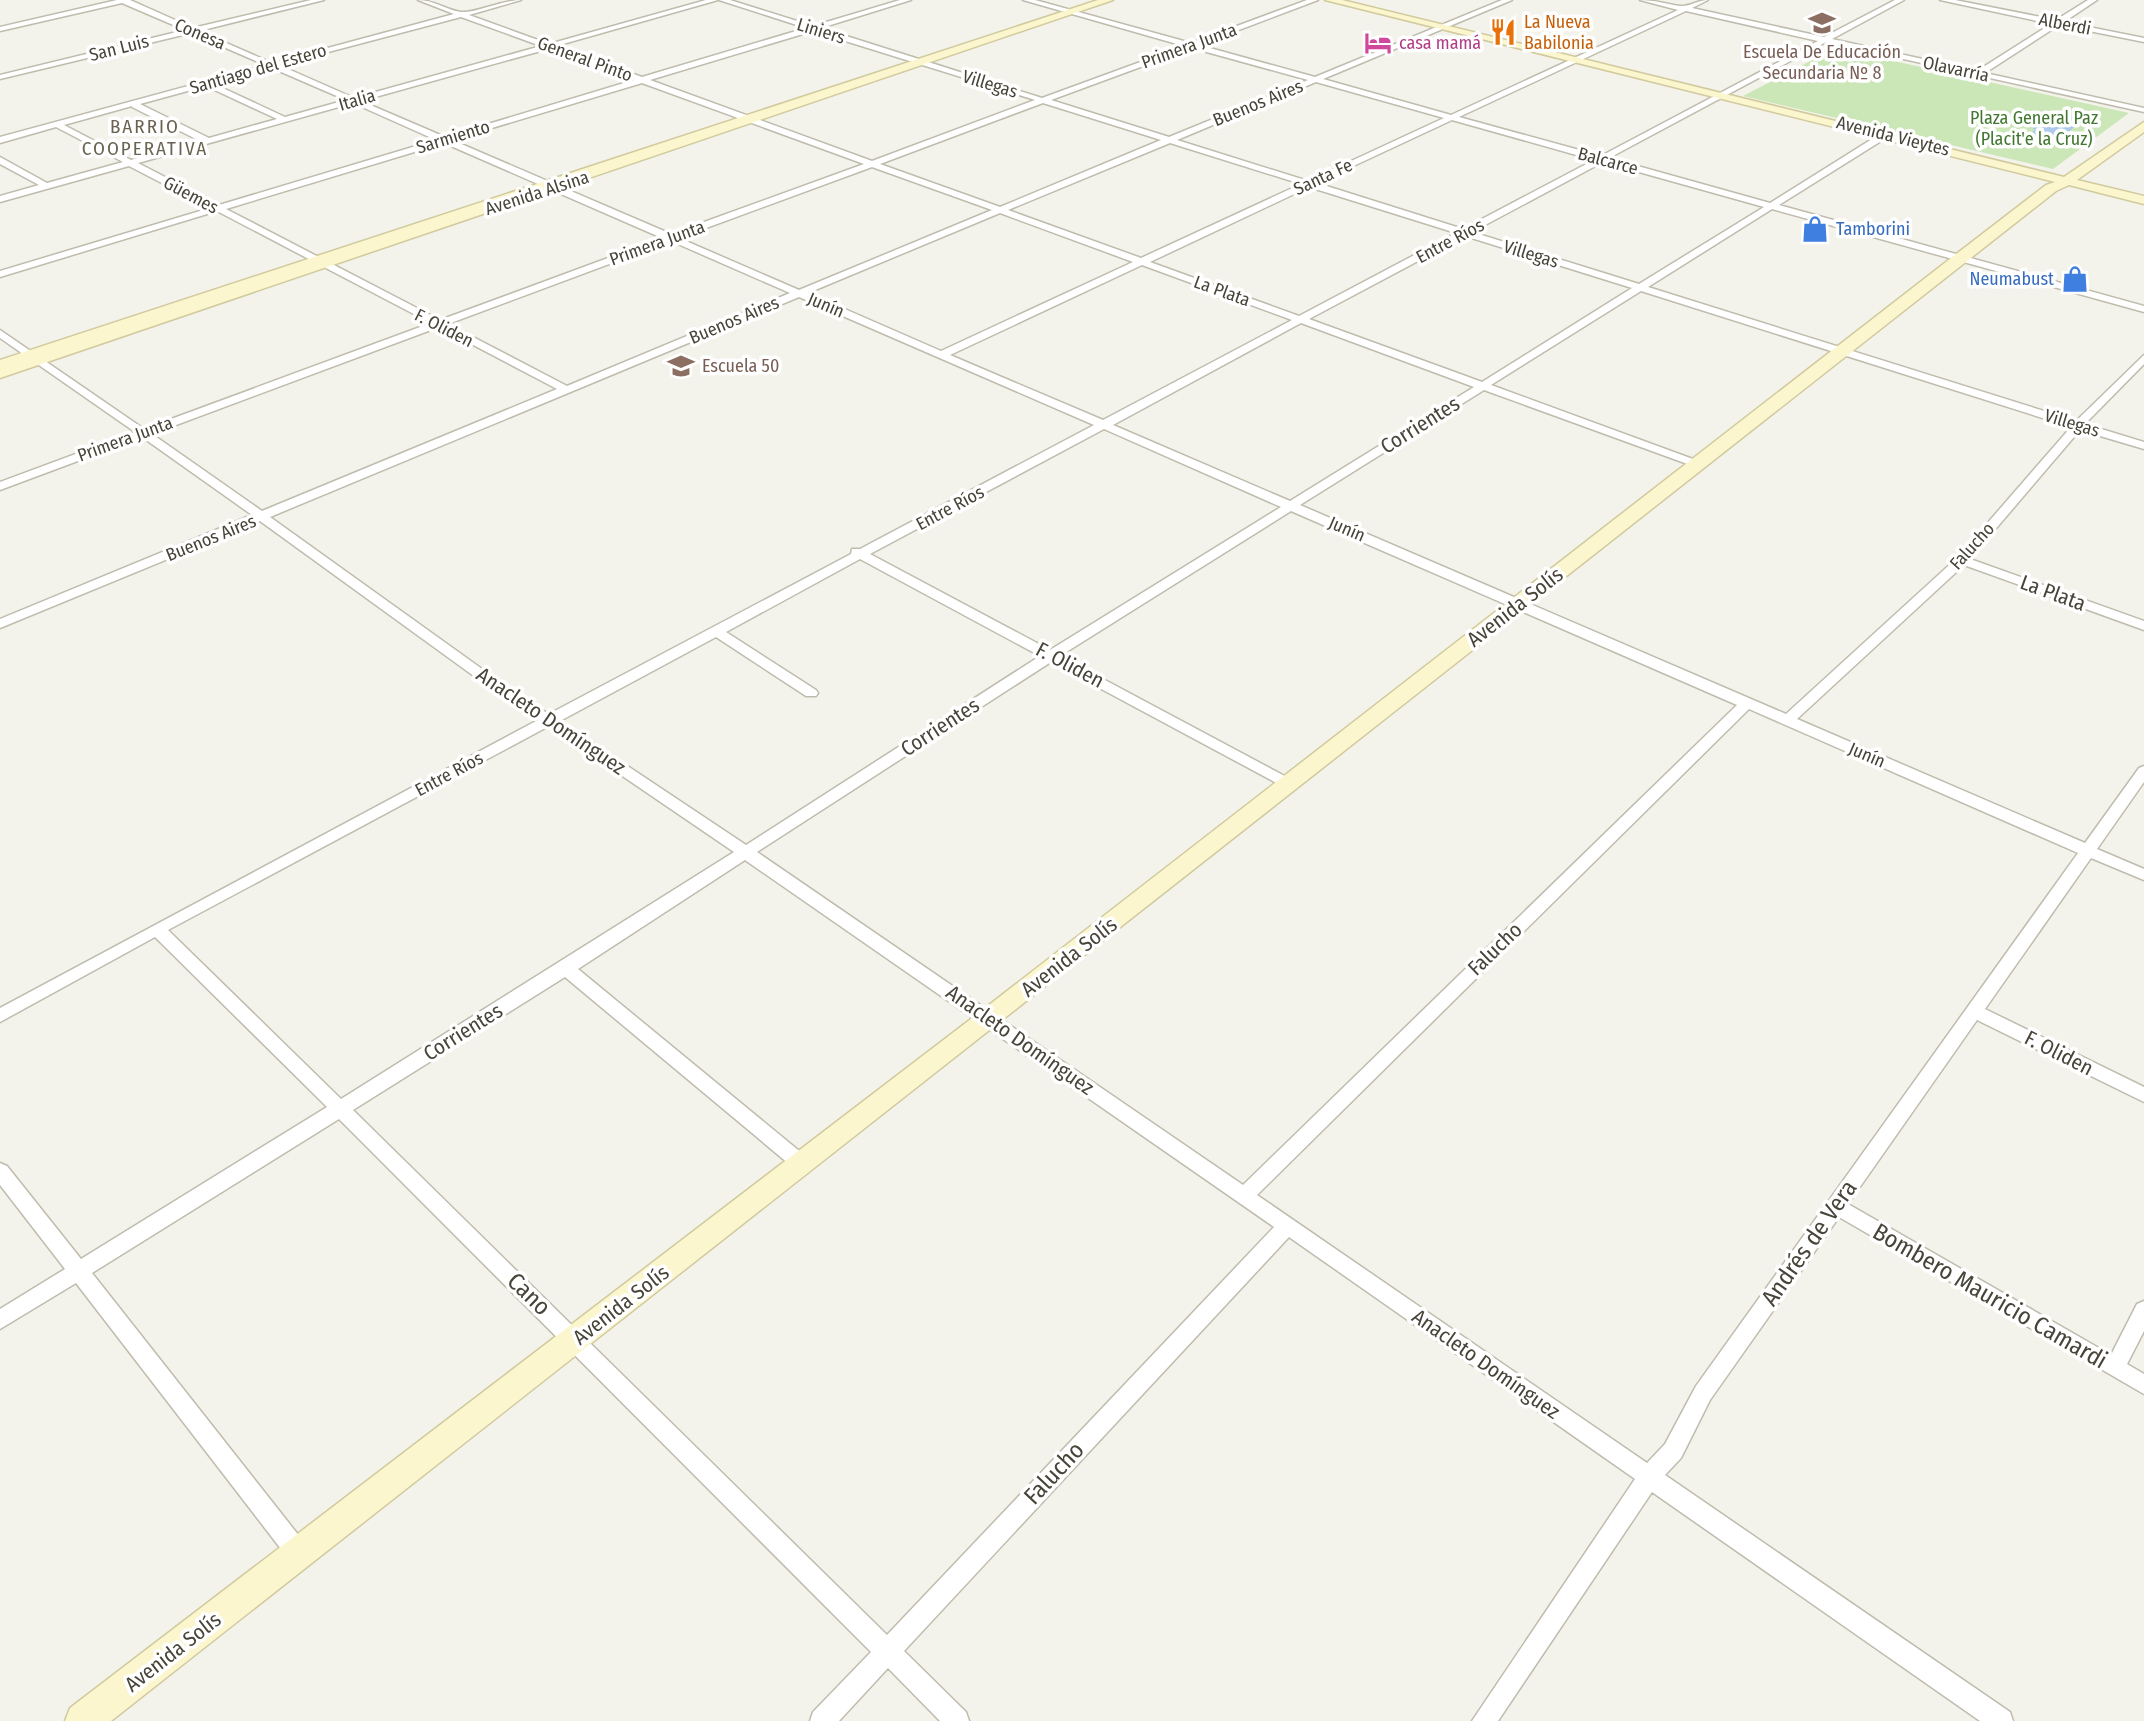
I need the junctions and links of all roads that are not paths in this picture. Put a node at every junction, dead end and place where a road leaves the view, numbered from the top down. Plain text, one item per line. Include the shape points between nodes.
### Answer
1 (123, 0) edge
2 (320, 0) edge
3 (422, 0) edge
4 (517, 0) edge
5 (714, 0) edge
6 (723, 0) edge
7 (907, 0) edge
8 (1027, 0) edge
9 (1108, 0) edge
10 (1314, 0) edge
11 (1330, 0) edge
12 (1341, 0) edge
13 (1508, 0) edge
14 (1644, 0) edge
15 (1704, 0) edge
16 (1900, 0) edge
17 (1944, 0) edge
18 (2093, 0) edge
19 (1685, 9) junction
20 (1072, 12) junction
21 (461, 14) junction
22 (2057, 23) junction
23 (1443, 27) junction
24 (813, 28) junction
25 (0, 29) edge
26 (193, 31) junction
27 (1826, 40) junction
28 (2144, 40) edge
29 (1191, 45) junction
30 (548, 46) junction
31 (1578, 60) junction
32 (922, 63) junction
33 (274, 65) junction
34 (1978, 74) junction
35 (0, 77) edge
36 (642, 80) junction
37 (1315, 80) junction
38 (206, 83) junction
39 (1724, 96) junction
40 (355, 100) junction
41 (1042, 100) junction
42 (135, 105) junction
43 (2144, 111) edge
44 (1452, 117) junction
45 (285, 120) junction
46 (750, 120) junction
47 (58, 125) junction
48 (2144, 126) edge
49 (30, 132) junction
50 (0, 133) edge
51 (1883, 136) junction
52 (446, 139) junction
53 (0, 140) edge
54 (1169, 140) junction
55 (208, 141) junction
56 (0, 160) edge
57 (1604, 160) junction
58 (130, 163) junction
59 (871, 163) junction
60 (2060, 181) junction
61 (1309, 184) junction
62 (553, 185) junction
63 (46, 186) junction
64 (0, 199) edge
65 (2144, 200) edge
66 (1771, 206) junction
67 (217, 208) junction
68 (999, 210) junction
69 (1466, 233) junction
70 (672, 237) junction
71 (1960, 258) junction
72 (1142, 262) junction
73 (320, 263) junction
74 (0, 274) edge
75 (1639, 288) junction
76 (798, 293) junction
77 (2144, 309) edge
78 (1302, 320) junction
79 (436, 324) junction
80 (0, 333) edge
81 (1841, 351) junction
82 (943, 354) junction
83 (35, 358) junction
84 (2144, 358) edge
85 (0, 365) edge
86 (0, 373) edge
87 (1483, 386) junction
88 (566, 390) junction
89 (1106, 425) junction
90 (2078, 425) junction
91 (143, 433) junction
92 (2144, 446) edge
93 (1697, 464) junction
94 (0, 486) edge
95 (1292, 505) junction
96 (263, 517) junction
97 (855, 552) junction
98 (1962, 560) junction
99 (1519, 604) junction
100 (0, 624) edge
101 (2144, 626) edge
102 (717, 632) junction
103 (1052, 655) junction
104 (811, 693) dead end
105 (1747, 703) junction
106 (1788, 720) junction
107 (549, 721) junction
108 (2144, 771) edge
109 (1289, 784) junction
110 (2088, 850) junction
111 (746, 852) junction
112 (2144, 875) edge
113 (157, 929) junction
114 (566, 968) junction
115 (1974, 1011) junction
116 (0, 1016) edge
117 (989, 1019) junction
118 (2144, 1095) edge
119 (340, 1109) junction
120 (802, 1164) junction
121 (0, 1171) edge
122 (1244, 1196) junction
123 (1836, 1206) junction
124 (1287, 1226) junction
125 (78, 1272) junction
126 (2144, 1310) edge
127 (0, 1320) edge
128 (576, 1340) junction
129 (2115, 1368) junction
130 (2144, 1385) edge
131 (1649, 1477) junction
132 (299, 1554) junction
133 (888, 1651) junction
134 (83, 1721) edge
135 (822, 1721) edge
136 (957, 1721) edge
137 (1484, 1721) edge
138 (2001, 1721) edge

1 - 25 street
1 - 26 street, Conesa
2 - 26 street, San Luis
3 - 21 street, General Pinto
4 - 21 street, Santiago del Estero
5 - 30 street, Italia
6 - 24 street, Liniers
7 - 24 street, Sarmiento
8 - 20 street, Balcarce
9 - 20 street, Avenida Alsina
10 - 29 street, Primera Junta
11 - 23 street, Avenida Vieytes
12 - 23 street, Avenida Vieytes
13 - 23 street, Buenos Aires
14 - 19 street, Olavarría
15 - 19 street, Santa Fe
16 - 27 street, Entre Ríos
17 - 22 street, Alberdi
18 - 22 street
19 - 27 street, Olavarría
19 - 31 street, Santa Fe
20 - 29 street, Balcarce
20 - 32 street, Avenida Alsina
21 - 30 street, General Pinto
21 - 33 street, Santiago del Estero
22 - 28 street, Alberdi
22 - 34 street
23 - 31 street, Avenida Vieytes
23 - 37 street, Buenos Aires
24 - 32 street, Liniers
24 - 36 street, Sarmiento
26 - 33 street, Conesa
26 - 35 street, San Luis
27 - 34 street, Olavarría
27 - 39 street, Entre Ríos
29 - 37 street, Balcarce
29 - 41 street, Primera Junta
30 - 36 street, General Pinto
30 - 40 street, Italia
31 - 39 street, Avenida Vieytes
31 - 44 street, Santa Fe
32 - 41 street, Villegas
32 - 46 street, Avenida Alsina
33 - 38 street, Santiago del Estero
33 - 40 street, Conesa
34 - 43 street, Olavarría
36 - 46 street, General Pinto
36 - 52 street, Sarmiento
37 - 44 street, Balcarce
37 - 54 street, Buenos Aires
38 - 42 street, Santiago del Estero
38 - 45 street
39 - 51 street, Avenida Vieytes
39 - 57 street, Entre Ríos
39 - 60 street, Avenida Vieytes
40 - 45 street, Italia
40 - 52 street, Conesa
41 - 54 street, Villegas
41 - 59 street, Primera Junta
42 - 47 street, Santiago del Estero
42 - 55 street
43 - 60 street, Avenida Solís
44 - 57 street, Balcarce
44 - 61 street, Santa Fe
45 - 55 street, Italia
46 - 59 street, La Plata
46 - 62 street, Avenida Alsina
47 - 49 street, Santiago del Estero
47 - 58 street, Güemes
48 - 60 street, Avenida Solís
49 - 50 street
49 - 53 street, Santiago del Estero
51 - 60 street, Avenida Vieytes
51 - 66 street, Corrientes
52 - 62 street, Conesa
52 - 67 street, Sarmiento
54 - 61 street, Villegas
54 - 68 street, Buenos Aires
55 - 58 street, Italia
56 - 63 street
57 - 66 street, Balcarce
57 - 69 street, Entre Ríos
58 - 63 street, Italia
58 - 67 street, Güemes
59 - 68 street, La Plata
59 - 70 street, Primera Junta
60 - 65 street, Avenida Vieytes
60 - 71 street, Avenida Solís
61 - 69 street, Villegas
61 - 72 street, Santa Fe
62 - 70 street, Junín
62 - 73 street, Avenida Alsina
63 - 64 street, Italia
66 - 71 street, Balcarce
66 - 75 street, Corrientes
67 - 73 street, Güemes
67 - 74 street, Sarmiento
68 - 72 street, La Plata
68 - 76 street, Buenos Aires
69 - 75 street, Villegas
69 - 78 street, Entre Ríos
70 - 76 street, Junín
70 - 79 street, Primera Junta
71 - 77 street, Balcarce
71 - 81 street, Avenida Solís
72 - 78 street, La Plata
72 - 82 street, Santa Fe
73 - 79 street, F. Oliden
73 - 83 street, Avenida Alsina
75 - 81 street, Villegas
75 - 87 street, Corrientes
76 - 82 street, Junín
76 - 88 street, Buenos Aires
78 - 87 street, La Plata
78 - 89 street, Entre Ríos
79 - 88 street, F. Oliden
79 - 91 street, Primera Junta
80 - 83 street, Anacleto Domínguez
81 - 90 street, Villegas
81 - 93 street, Avenida Solís
82 - 89 street, Junín
83 - 85 street, Avenida Alsina
83 - 86 street, Avenida Alsina
83 - 91 street, Anacleto Domínguez
84 - 90 street, Falucho
87 - 93 street, La Plata
87 - 95 street, Corrientes
88 - 96 street, Buenos Aires
89 - 95 street, Junín
89 - 97 street, Entre Ríos
90 - 92 street, Villegas
90 - 98 street, Falucho
91 - 94 street, Primera Junta
91 - 96 street, Anacleto Domínguez
93 - 99 street, Avenida Solís
95 - 99 street, Junín
95 - 103 street, Corrientes
96 - 100 street, Buenos Aires
96 - 107 street, Anacleto Domínguez
97 - 102 street, Entre Ríos
97 - 103 street, F. Oliden
98 - 101 street, La Plata
98 - 106 street, Falucho
99 - 105 street, Junín
99 - 109 street, Avenida Solís
102 - 104 street
102 - 107 street, Entre Ríos
103 - 109 street, F. Oliden
103 - 111 street, Corrientes
105 - 106 street, Junín
105 - 122 street, Falucho
106 - 110 street, Junín
107 - 111 street, Anacleto Domínguez
107 - 113 street, Entre Ríos
108 - 110 street, Andrés de Vera
109 - 117 street, Avenida Solís
110 - 112 street, Junín
110 - 115 street, Andrés de Vera
111 - 114 street, Corrientes
111 - 117 street, Anacleto Domínguez
113 - 116 street, Entre Ríos
113 - 119 street, Cano
114 - 119 street, Corrientes
114 - 120 street
115 - 118 street, F. Oliden
115 - 123 street, Andrés de Vera
117 - 120 street, Avenida Solís
117 - 122 street, Anacleto Domínguez
119 - 125 street, Corrientes
119 - 128 street, Cano
120 - 128 street, Avenida Solís
121 - 125 street
122 - 124 street, Anacleto Domínguez
123 - 129 street, Bombero Mauricio Camardi
123 - 131 street, Andrés de Vera via 1703,1394 1673,1451
124 - 131 street, Anacleto Domínguez
124 - 133 street, Falucho
125 - 127 street, Corrientes
125 - 132 street
126 - 129 street
128 - 132 street, Avenida Solís
128 - 133 street, Cano
129 - 130 street, Bombero Mauricio Camardi
131 - 137 street, Andrés de Vera
131 - 138 street, Anacleto Domínguez
132 - 134 street, Avenida Solís
133 - 135 street, Falucho
133 - 136 street, Cano

